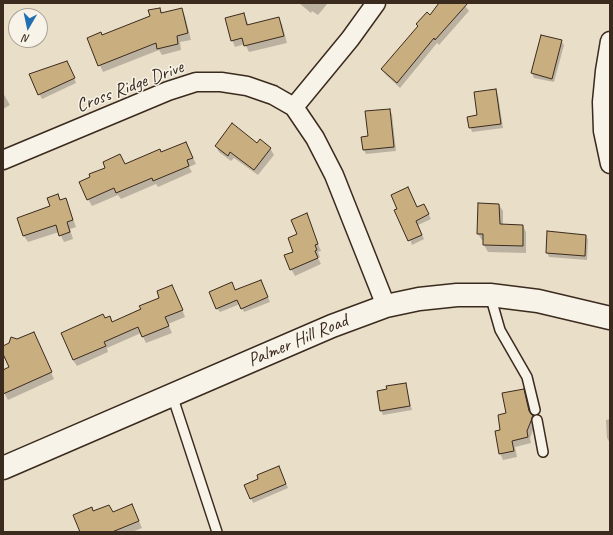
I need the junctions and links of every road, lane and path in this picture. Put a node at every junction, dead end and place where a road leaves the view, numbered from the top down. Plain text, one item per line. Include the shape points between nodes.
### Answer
1 (376, 3) edge
2 (610, 41) edge
3 (294, 107) junction
4 (3, 160) edge
5 (610, 164) edge
6 (490, 296) junction
7 (386, 306) junction
8 (610, 318) edge
9 (172, 395) junction
10 (535, 410) dead end
11 (537, 420) dead end
12 (543, 452) dead end
13 (3, 468) edge
14 (217, 532) edge

1 - 3 street
2 - 5 street via 602,102 603,131
3 - 4 street, Cross Ridge Drive via 273,95 247,86 196,82 168,91
3 - 7 street, Cross Ridge Drive via 315,138 334,175
6 - 7 main road, Palmer Hill Road via 450,296
6 - 8 main road, Palmer Hill Road via 538,301
6 - 10 lane via 500,330 528,377
7 - 9 main road, Palmer Hill Road via 332,326
9 - 13 main road, Palmer Hill Road
9 - 14 lane
11 - 12 lane

